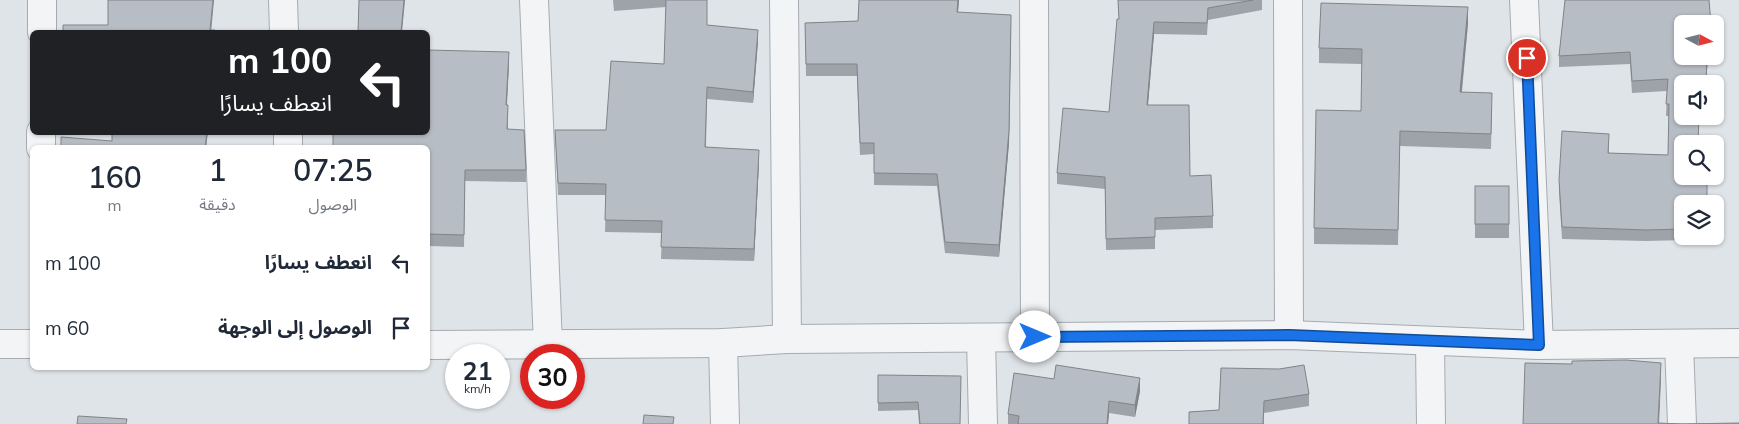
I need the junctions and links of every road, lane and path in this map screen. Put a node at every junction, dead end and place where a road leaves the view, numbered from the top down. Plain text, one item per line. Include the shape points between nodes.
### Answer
1 (42, 0) edge
2 (282, 0) edge
3 (534, 0) edge
4 (784, 0) edge
5 (1034, 0) edge
6 (1288, 0) edge
7 (1524, 0) edge
8 (42, 30) edge
9 (284, 30) edge
10 (1289, 335) junction
11 (1035, 337) junction
12 (981, 338) junction
13 (787, 339) junction
14 (1430, 342) junction
15 (723, 343) junction
16 (0, 344) edge
17 (30, 344) edge
18 (520, 344) edge
19 (548, 344) joint
20 (1679, 344) junction
21 (1739, 344) edge
22 (430, 345) edge
23 (1539, 345) junction
24 (724, 424) edge
25 (982, 424) edge
26 (1431, 424) edge
27 (1682, 424) edge

1 - 8 street
2 - 9 street
3 - 19 street
4 - 13 street
5 - 11 street
6 - 10 street
7 - 23 street
10 - 11 street
10 - 14 street
11 - 12 street
12 - 13 street
12 - 25 street
13 - 15 street
14 - 23 street
14 - 26 street
15 - 19 street
15 - 24 street
16 - 17 street
18 - 22 street
20 - 21 street
20 - 23 street
20 - 27 street

